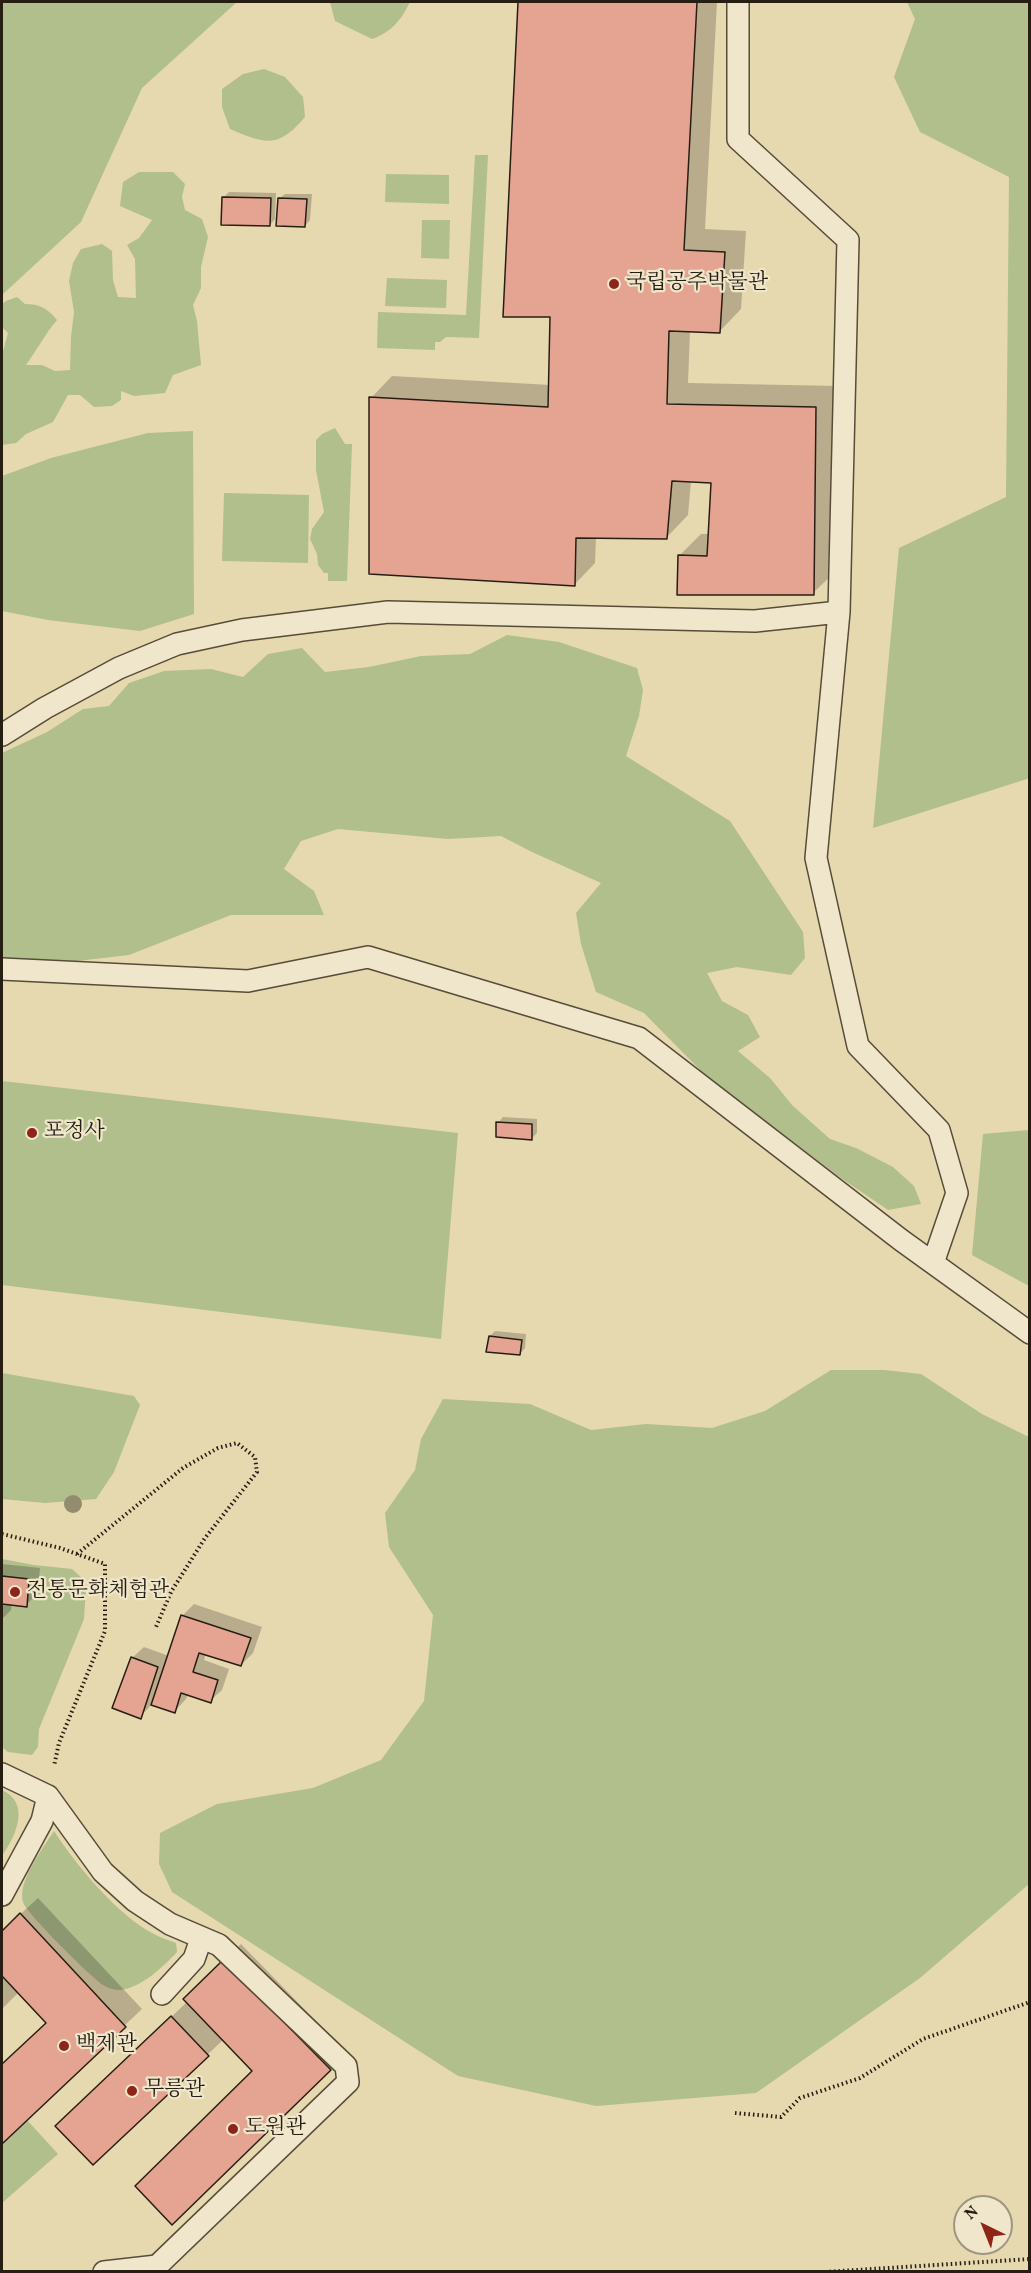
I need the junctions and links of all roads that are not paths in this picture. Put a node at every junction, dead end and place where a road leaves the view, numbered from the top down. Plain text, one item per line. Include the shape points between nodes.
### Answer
1 (738, 2) edge
2 (838, 612) junction
3 (2, 735) edge
4 (2, 969) edge
5 (933, 1263) junction
6 (1029, 1333) edge
7 (2, 1774) edge
8 (48, 1796) junction
9 (2, 1896) edge
10 (201, 1939) junction
11 (162, 1994) dead end
12 (105, 2271) edge

1 - 2 lane via 738,139 848,240
2 - 3 lane via 755,621 388,612 242,630 177,644 119,668
2 - 5 lane via 816,858 858,1046 939,1130 957,1193
4 - 5 lane via 248,981 368,957 639,1038
5 - 6 lane
7 - 8 lane
8 - 9 lane via 42,1821
8 - 10 lane via 103,1872 135,1901
10 - 11 lane via 194,1959
10 - 12 lane via 219,1945 346,2066 348,2082 157,2266

